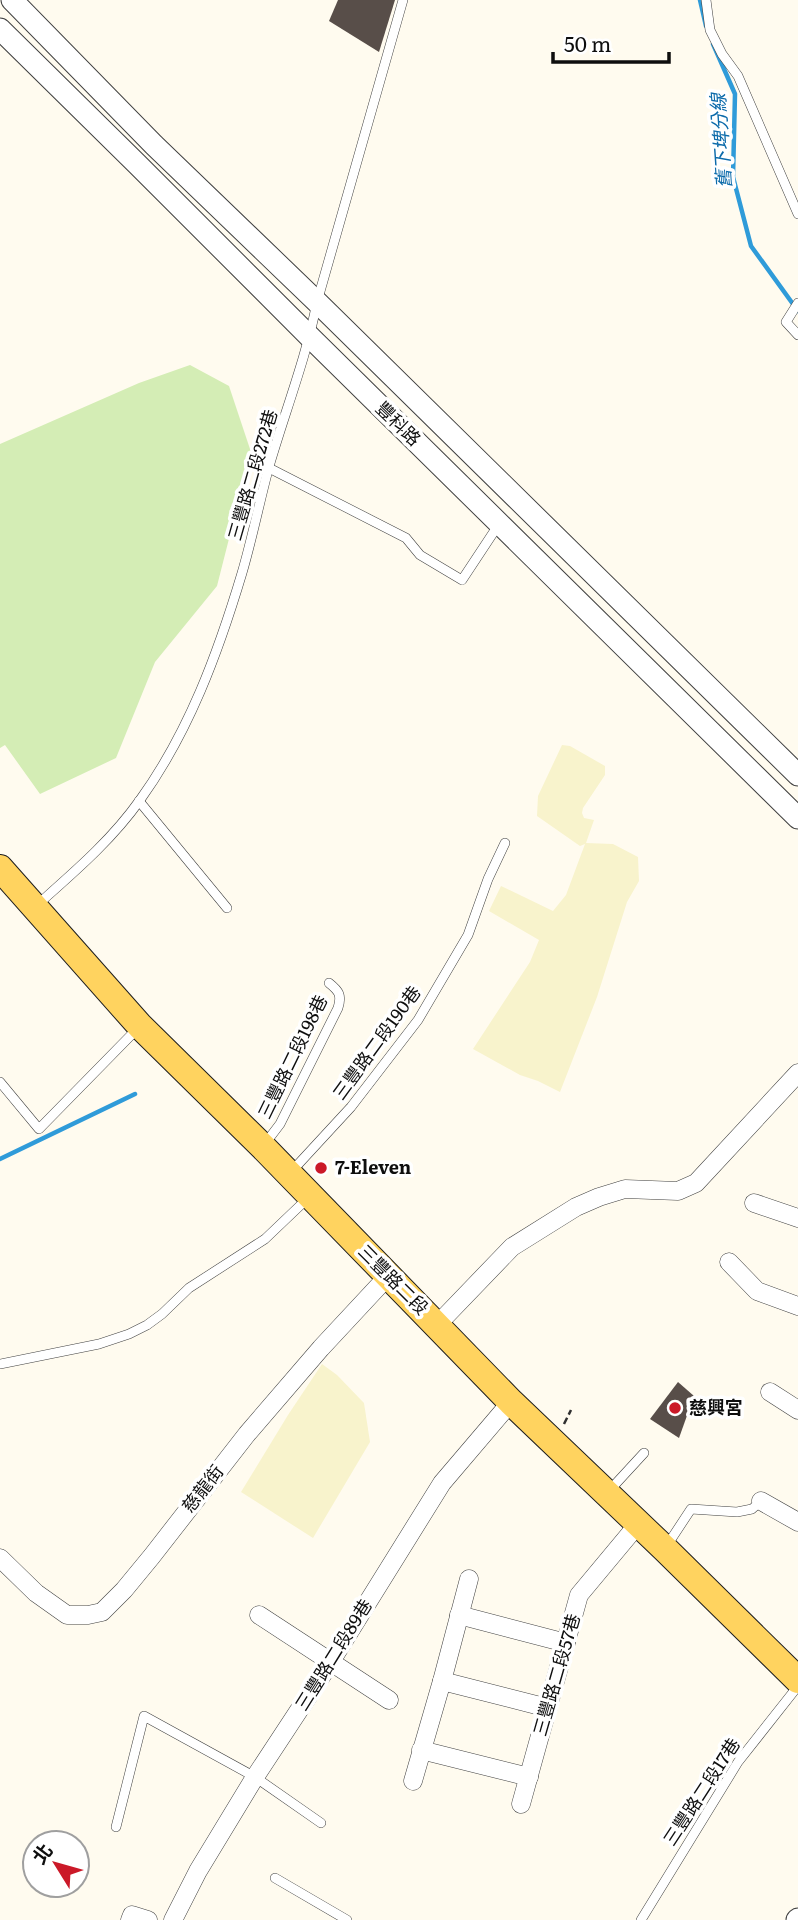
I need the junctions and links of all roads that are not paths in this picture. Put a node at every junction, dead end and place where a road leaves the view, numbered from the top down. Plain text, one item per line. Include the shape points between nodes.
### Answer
1 (12, 0) edge
2 (403, 0) edge
3 (706, 0) edge
4 (0, 29) edge
5 (798, 214) edge
6 (317, 302) junction
7 (798, 303) edge
8 (798, 335) edge
9 (310, 338) junction
10 (269, 468) junction
11 (499, 524) junction
12 (798, 775) edge
13 (139, 801) junction
14 (798, 818) edge
15 (505, 843) dead end
16 (0, 869) edge
17 (34, 907) junction
18 (227, 908) dead end
19 (329, 983) dead end
20 (140, 1026) junction
21 (798, 1073) edge
22 (0, 1082) edge
23 (263, 1147) junction
24 (289, 1174) junction
25 (310, 1196) junction
26 (754, 1203) dead end
27 (798, 1218) edge
28 (729, 1262) dead end
29 (388, 1276) junction
30 (798, 1306) edge
31 (437, 1325) junction
32 (0, 1364) edge
33 (770, 1392) dead end
34 (511, 1402) junction
35 (798, 1410) edge
36 (644, 1453) dead end
37 (608, 1493) junction
38 (761, 1501) joint
39 (798, 1522) edge
40 (639, 1523) junction
41 (666, 1549) junction
42 (0, 1558) edge
43 (469, 1579) dead end
44 (259, 1615) dead end
45 (459, 1615) junction
46 (566, 1643) junction
47 (330, 1663) junction
48 (798, 1680) edge
49 (442, 1681) junction
50 (798, 1686) edge
51 (389, 1700) dead end
52 (548, 1708) junction
53 (421, 1750) junction
54 (255, 1777) junction
55 (529, 1777) junction
56 (413, 1781) dead end
57 (521, 1804) dead end
58 (321, 1823) dead end
59 (116, 1827) dead end
60 (275, 1878) dead end
61 (130, 1920) edge
62 (148, 1920) edge
63 (173, 1920) edge
64 (347, 1920) edge
65 (641, 1920) edge

1 - 6 street, 豐科路
2 - 6 lane, 三豐路二段272巷
3 - 5 lane via 710,30 738,76
4 - 9 street, 豐科路
6 - 9 lane, 三豐路二段272巷
6 - 12 street, 豐科路
7 - 8 lane via 786,322
9 - 10 lane, 三豐路二段272巷
9 - 11 street, 豐科路
10 - 11 lane via 406,538 420,555 461,580
10 - 13 lane, 三豐路二段272巷 via 242,573 213,659 189,718
11 - 14 street, 豐科路
13 - 17 lane, 三豐路二段272巷 via 99,849
13 - 18 lane
15 - 24 lane, 三豐路二段190巷 via 468,935 418,1020 351,1107
16 - 17 main road, 三豐路二段
17 - 20 main road, 三豐路二段
19 - 23 lane, 三豐路二段198巷 via 341,997 338,1008 280,1124
20 - 22 lane via 39,1129
20 - 23 main road, 三豐路二段
21 - 31 street via 696,1183 678,1191 625,1189 576,1207 512,1247
23 - 24 main road, 三豐路二段
24 - 25 main road, 三豐路二段
25 - 29 main road, 三豐路二段
25 - 32 lane via 265,1239 189,1288 147,1325 99,1344
26 - 27 street
28 - 30 street via 757,1291
29 - 31 main road, 三豐路二段
29 - 42 street, 慈龍街 via 247,1434 102,1612 67,1615
31 - 34 main road, 三豐路二段
33 - 35 street
34 - 37 main road, 三豐路二段
34 - 47 street, 三豐路二段89巷 via 442,1483
36 - 37 lane
37 - 40 main road, 三豐路二段
38 - 39 street
38 - 41 lane via 752,1509 737,1511 691,1509
40 - 41 main road, 三豐路二段
40 - 46 street, 三豐路二段57巷 via 579,1595
41 - 48 main road, 三豐路二段
43 - 45 street
44 - 47 street
45 - 46 street
45 - 49 street
46 - 52 street, 三豐路二段57巷
47 - 51 street
47 - 54 street, 三豐路二段89巷
49 - 52 street
49 - 53 street
50 - 65 lane, 三豐路二段17巷 via 738,1762
52 - 55 street, 三豐路二段57巷
53 - 55 street
53 - 56 street
54 - 58 lane
54 - 59 lane via 144,1716
54 - 63 street, 三豐路二段89巷
55 - 57 street, 三豐路二段57巷
60 - 64 lane
61 - 62 street via 132,1915

